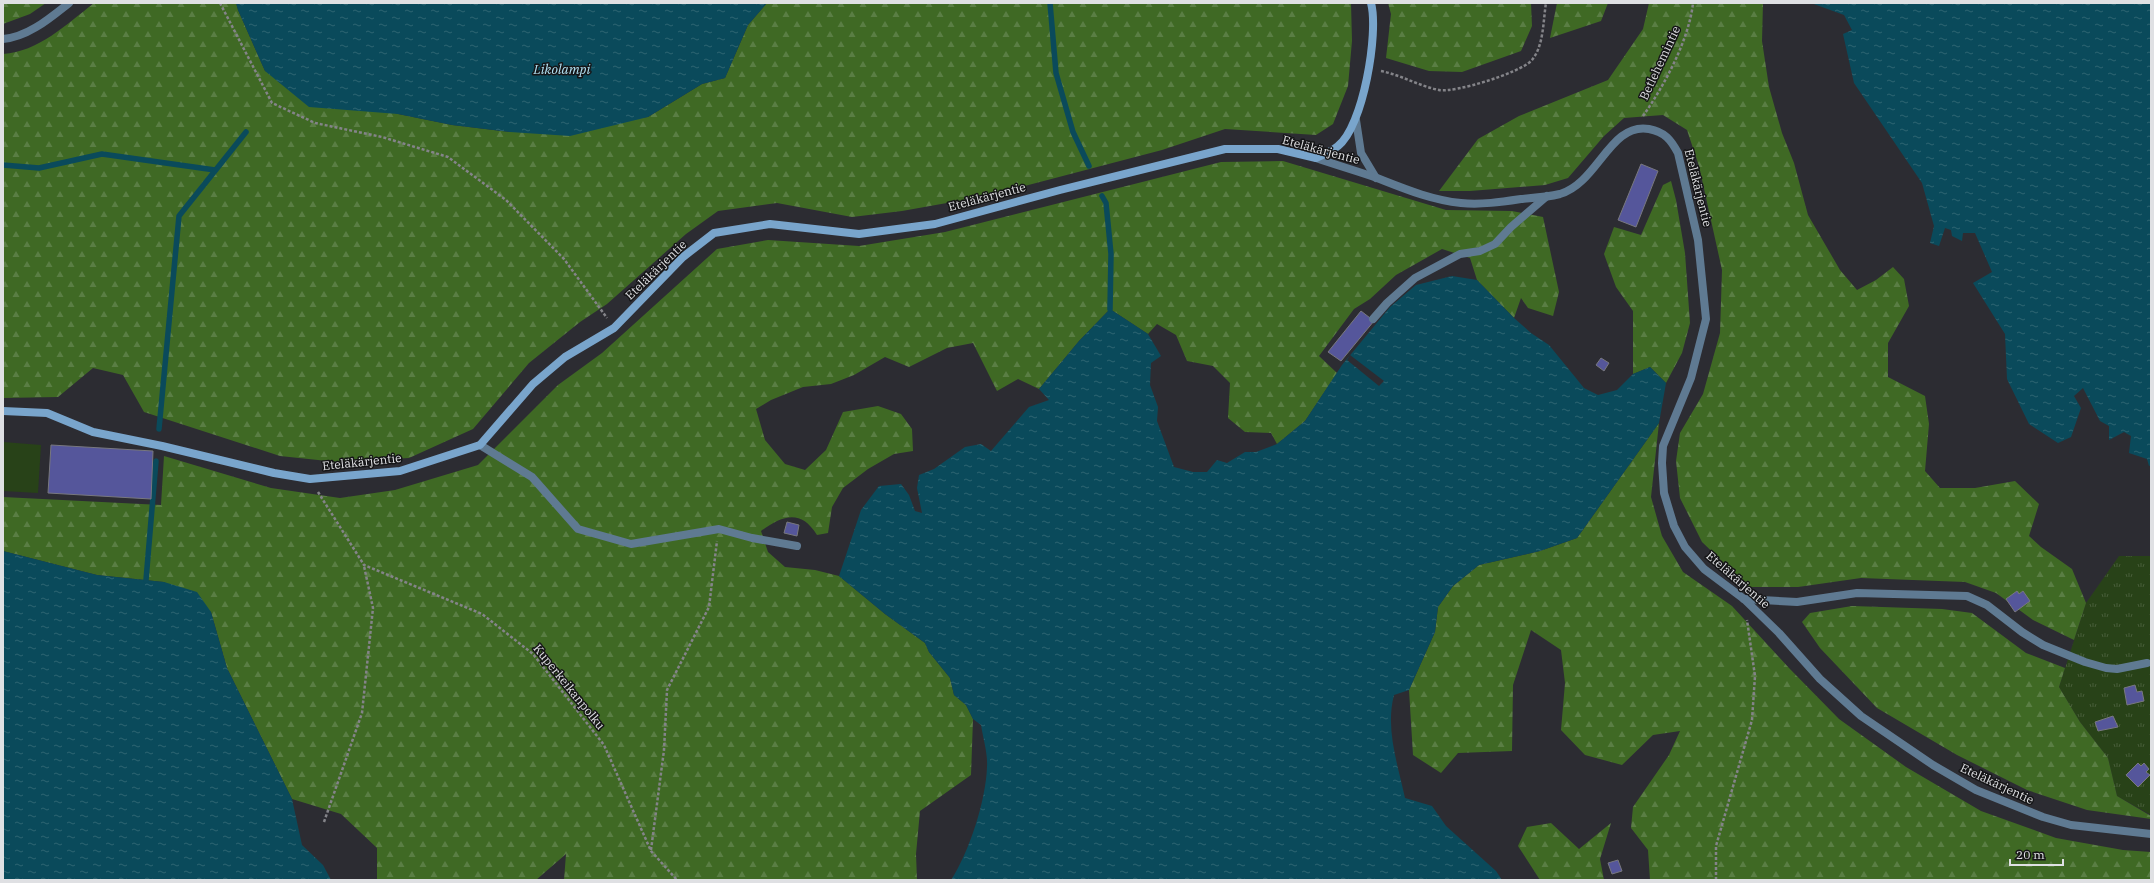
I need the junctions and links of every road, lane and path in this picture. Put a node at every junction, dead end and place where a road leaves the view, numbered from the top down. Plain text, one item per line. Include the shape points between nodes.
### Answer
1 (69, 3) edge
2 (220, 3) edge
3 (1371, 3) edge
4 (1546, 3) edge
5 (1694, 3) edge
6 (3, 39) edge
7 (1369, 68) junction
8 (1356, 120) junction
9 (1634, 128) junction
10 (1316, 158) junction
11 (1376, 178) junction
12 (1547, 196) junction
13 (1373, 319) dead end
14 (614, 328) junction
15 (3, 411) edge
16 (480, 445) junction
17 (310, 479) junction
18 (719, 529) junction
19 (797, 546) dead end
20 (364, 565) junction
21 (1744, 599) junction
22 (2146, 663) dead end
23 (324, 822) dead end
24 (2151, 834) edge
25 (651, 851) junction
26 (677, 880) edge
27 (1716, 880) edge

1 - 6 street via 44,23 9,39
2 - 14 path via 272,103 315,123 382,137 448,158 506,200 554,248
3 - 7 street via 1374,27
4 - 7 path via 1540,43 1531,61 1511,73 1459,89 1440,90 1399,74
5 - 9 path, Betlehemintie via 1680,46 1655,100
7 - 8 street
8 - 10 street via 1339,146
8 - 11 street via 1361,153
9 - 12 street, Eteläkärjentie via 1614,143 1592,172 1572,189
9 - 21 street, Eteläkärjentie via 1660,131 1671,140 1678,152 1698,240 1706,319 1691,378 1663,446 1664,493 1674,526 1685,547 1704,569
10 - 11 street, Eteläkärjentie
10 - 14 street, Eteläkärjentie via 1278,149 1226,149 935,224 859,234 770,224 714,233 683,257
11 - 12 street, Eteläkärjentie via 1416,194 1462,203
12 - 13 street via 1511,227 1496,244 1480,251 1460,254 1415,278
14 - 16 street, Eteläkärjentie via 565,357 533,384
15 - 17 street, Eteläkärjentie via 47,413 93,432
16 - 17 street, Eteläkärjentie via 400,471
16 - 18 street via 532,477 578,529 631,544
17 - 20 path
18 - 19 street
18 - 25 path via 709,607 667,690 664,750
20 - 23 path via 373,608 362,713
20 - 25 path, Kuperkeikanpolku via 482,614 533,654 604,744
21 - 22 street via 1797,602 1857,593 1967,596 1987,605 2043,645 2085,662 2117,669
21 - 24 street, Eteläkärjentie via 1820,679 1861,716 1964,783 1997,799 2071,825
21 - 27 path via 1756,676 1752,720 1716,846
25 - 26 path, Kuperkeikanpolku

